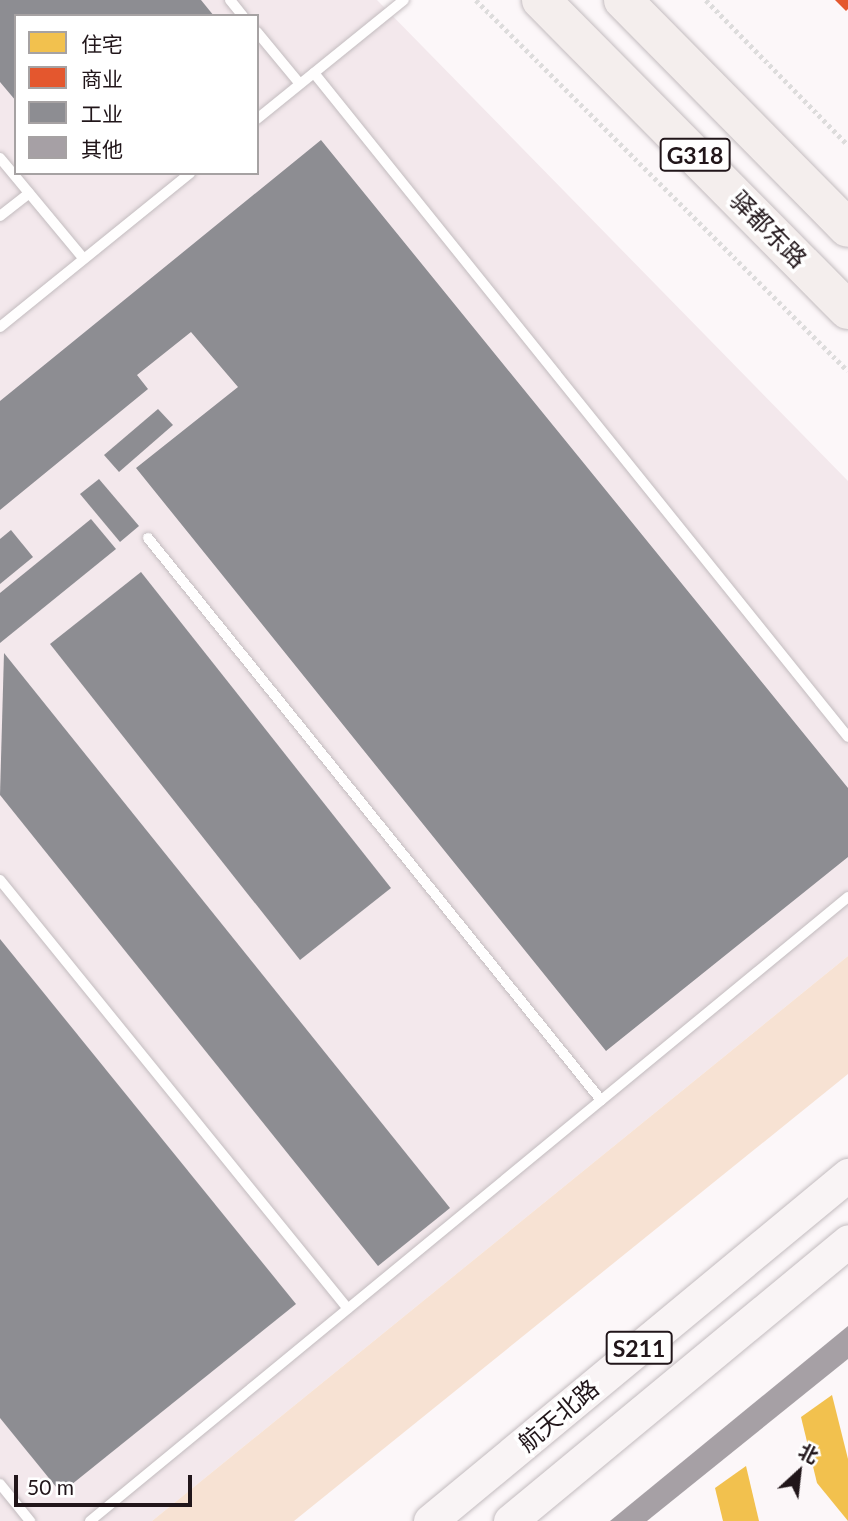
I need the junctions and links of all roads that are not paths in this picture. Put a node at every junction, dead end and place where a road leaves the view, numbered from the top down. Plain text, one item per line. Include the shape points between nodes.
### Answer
1 (230, 0) edge
2 (404, 0) edge
3 (541, 0) edge
4 (623, 0) edge
5 (241, 14) edge
6 (259, 34) edge
7 (314, 73) junction
8 (300, 84) junction
9 (259, 117) edge
10 (0, 158) edge
11 (14, 175) edge
12 (14, 175) edge
13 (188, 175) edge
14 (29, 193) junction
15 (0, 216) edge
16 (848, 228) edge
17 (84, 260) junction
18 (848, 310) edge
19 (0, 327) edge
20 (148, 538) dead end
21 (848, 737) edge
22 (0, 880) edge
23 (848, 897) edge
24 (601, 1100) junction
25 (848, 1175) edge
26 (848, 1241) edge
27 (348, 1309) junction
28 (0, 1484) edge
29 (30, 1521) edge
30 (90, 1521) edge
31 (430, 1521) edge
32 (510, 1521) edge

1 - 5 lane
2 - 7 lane
3 - 18 highway, 驿都东路 / G318
4 - 16 highway, G318
6 - 8 lane
7 - 8 lane
7 - 21 lane
8 - 9 lane
10 - 12 lane
11 - 14 lane
13 - 17 lane
14 - 15 lane
14 - 17 lane
17 - 19 lane
20 - 24 lane
22 - 27 lane
23 - 24 lane
24 - 27 lane
25 - 31 main road, 航天北路 / S211
26 - 32 main road, 航天北路 / S211
27 - 30 lane
28 - 29 lane

